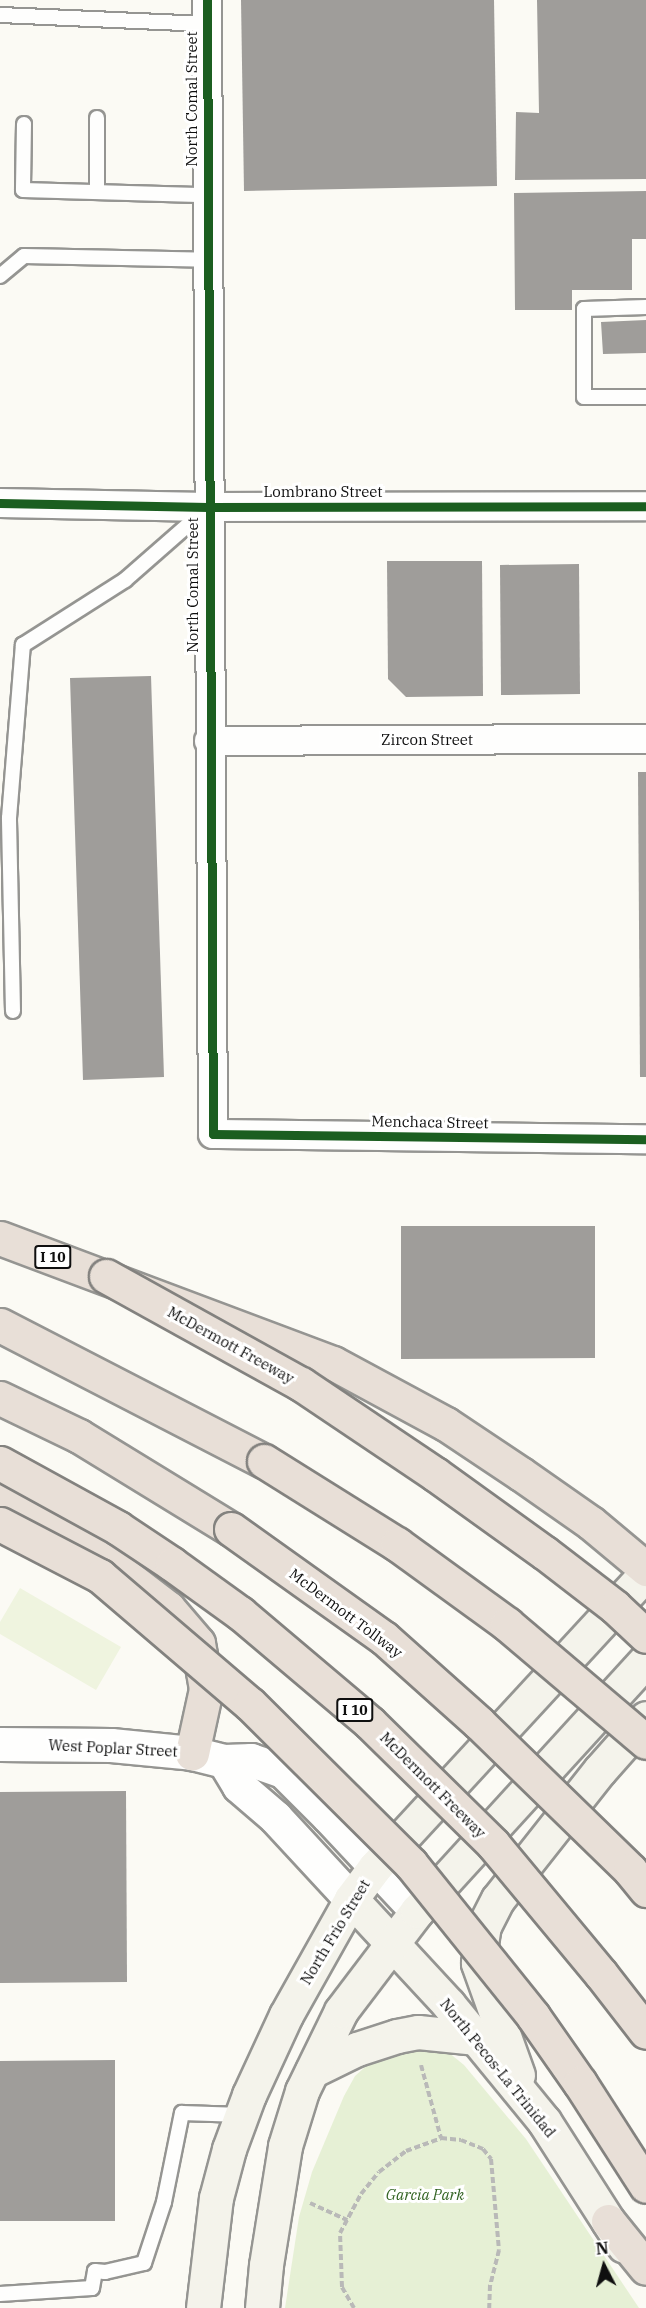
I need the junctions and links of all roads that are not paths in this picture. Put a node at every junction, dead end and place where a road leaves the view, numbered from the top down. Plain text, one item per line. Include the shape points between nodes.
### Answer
1 (207, 12) edge
2 (0, 15) edge
3 (97, 118) dead end
4 (24, 123) dead end
5 (97, 192) junction
6 (207, 195) junction
7 (208, 260) junction
8 (0, 276) edge
9 (646, 307) edge
10 (646, 398) edge
11 (0, 503) edge
12 (646, 506) edge
13 (208, 507) junction
14 (646, 739) edge
15 (209, 741) junction
16 (14, 1011) dead end
17 (213, 1134) joint
18 (646, 1139) edge
19 (0, 1238) edge
20 (106, 1276) junction
21 (0, 1325) edge
22 (0, 1398) edge
23 (0, 1463) edge
24 (0, 1490) edge
25 (0, 1524) edge
26 (646, 1571) edge
27 (646, 1636) edge
28 (646, 1660) edge
29 (646, 1718) edge
30 (646, 1742) edge
31 (0, 1744) edge
32 (192, 1753) junction
33 (224, 1761) junction
34 (375, 1867) junction
35 (646, 1890) edge
36 (351, 1899) junction
37 (417, 1911) junction
38 (390, 1942) junction
39 (646, 2032) edge
40 (477, 2038) junction
41 (312, 2072) junction
42 (528, 2102) junction
43 (242, 2115) junction
44 (646, 2186) edge
45 (608, 2221) junction
46 (646, 2268) edge
47 (646, 2281) edge
48 (0, 2294) edge
49 (203, 2308) edge
50 (262, 2308) edge

1 - 2 lane
1 - 6 street, North Comal Street
3 - 5 lane
4 - 5 lane via 22,190
5 - 6 lane
6 - 7 street, North Comal Street
7 - 8 lane via 24,256
7 - 13 street, North Comal Street
9 - 10 lane via 584,309 584,397
11 - 13 street, Lombrano Street
12 - 13 street, Lombrano Street
13 - 15 street, North Comal Street
13 - 16 lane via 126,580 23,645 9,818
14 - 15 street, Zircon Street
15 - 17 street, North Comal Street
17 - 18 street, Menchaca Street
19 - 20 highway, McDermott Freeway / I 10
20 - 26 highway, bridge via 333,1363 393,1395 521,1473 591,1523
20 - 27 highway, McDermott Freeway / I 10, bridge via 301,1384 545,1553
21 - 30 highway, bridge via 264,1461 397,1544 507,1624
22 - 35 highway, McDermott Tollway, bridge via 79,1436 231,1529 384,1638 487,1731
23 - 39 highway, McDermott Freeway / I 10, bridge via 118,1528 172,1564 240,1613 370,1723 493,1844
24 - 32 highway via 57,1524 168,1608 198,1643 206,1689
25 - 44 highway, bridge via 100,1576 250,1704 411,1864 533,2016
26 - 34 main road, North Frio Street
28 - 37 main road
29 - 42 main road via 498,1899 484,1926 478,1963
31 - 32 street, West Poplar Street via 111,1745
32 - 33 street, West Poplar Street
33 - 34 street, West Poplar Street via 251,1760 283,1771
33 - 36 street via 239,1786 275,1817
34 - 36 main road, North Frio Street
34 - 37 street, West Poplar Street
36 - 38 main road, North Pecos-La Trinidad
36 - 43 main road, North Frio Street via 286,2015
37 - 38 main road
38 - 40 main road, North Pecos-La Trinidad
38 - 41 main road via 341,2011
40 - 41 main road via 418,2032 391,2037
40 - 42 main road, North Pecos-La Trinidad
41 - 50 main road via 285,2146
42 - 45 main road, North Pecos-La Trinidad
43 - 48 lane via 182,2113 164,2202 144,2263 95,2271 92,2288
43 - 49 main road, North Frio Street via 216,2198
45 - 46 highway
45 - 47 main road, North Pecos-La Trinidad

